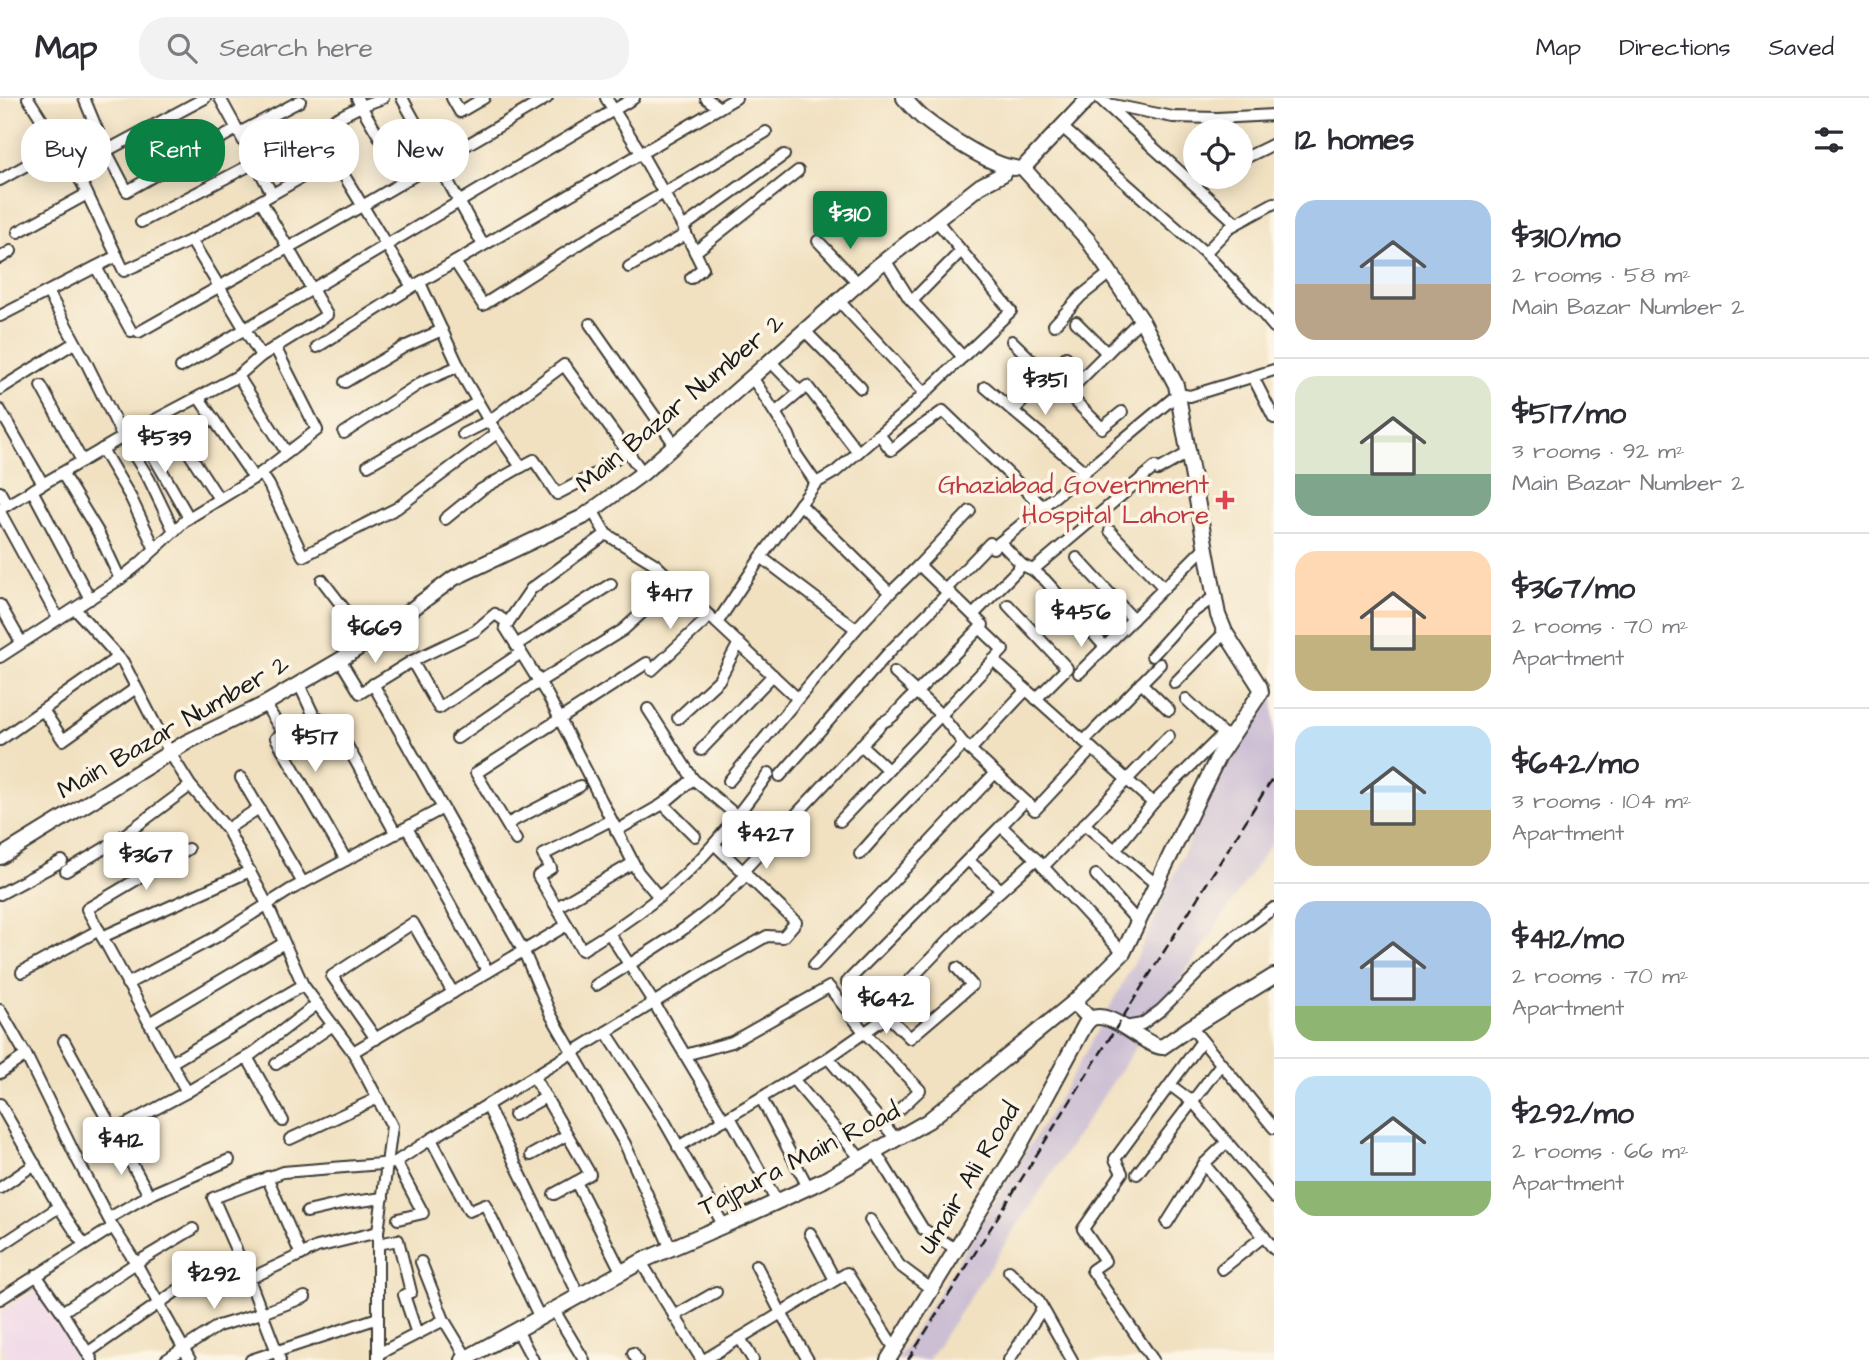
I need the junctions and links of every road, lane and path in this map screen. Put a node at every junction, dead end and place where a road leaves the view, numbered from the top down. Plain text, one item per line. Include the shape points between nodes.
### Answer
1 (28, 98) edge
2 (84, 98) edge
3 (205, 98) edge
4 (220, 98) edge
5 (383, 98) edge
6 (402, 98) edge
7 (452, 98) edge
8 (484, 98) edge
9 (547, 98) edge
10 (606, 98) edge
11 (634, 98) edge
12 (706, 98) edge
13 (736, 98) edge
14 (904, 98) edge
15 (1089, 98) edge
16 (300, 101) dead end
17 (1102, 101) edge
18 (359, 102) edge
19 (719, 108) junction
20 (613, 110) junction
21 (1274, 114) edge
22 (41, 119) edge
23 (93, 119) edge
24 (329, 119) edge
25 (414, 119) edge
26 (373, 126) edge
27 (1062, 127) junction
28 (238, 131) junction
29 (766, 132) dead end
30 (469, 144) edge
31 (1274, 144) edge
32 (111, 148) edge
33 (641, 153) junction
34 (1253, 153) edge
35 (784, 155) dead end
36 (111, 161) edge
37 (1006, 167) junction
38 (21, 168) edge
39 (1023, 168) junction
40 (239, 170) edge
41 (798, 171) dead end
42 (1183, 174) edge
43 (0, 180) edge
44 (80, 182) edge
45 (266, 182) edge
46 (403, 182) edge
47 (449, 182) edge
48 (1199, 189) edge
49 (87, 194) junction
50 (272, 194) junction
51 (663, 194) junction
52 (261, 201) junction
53 (460, 202) junction
54 (1274, 203) edge
55 (362, 206) junction
56 (936, 220) junction
57 (141, 222) dead end
58 (1236, 223) junction
59 (685, 231) junction
60 (18, 232) dead end
61 (191, 240) junction
62 (818, 240) dead end
63 (484, 245) junction
64 (386, 246) junction
65 (288, 248) junction
66 (12, 251) dead end
67 (961, 251) junction
68 (695, 252) junction
69 (1205, 253) junction
70 (117, 256) junction
71 (0, 258) edge
72 (885, 260) junction
73 (456, 262) junction
74 (96, 267) junction
75 (629, 267) dead end
76 (1110, 273) junction
77 (691, 278) dead end
78 (858, 283) junction
79 (416, 285) junction
80 (219, 287) junction
81 (312, 289) junction
82 (48, 292) junction
83 (838, 300) junction
84 (912, 300) junction
85 (0, 316) edge
86 (1141, 319) junction
87 (1076, 322) dead end
88 (590, 324) dead end
89 (1054, 325) dead end
90 (1274, 327) edge
91 (245, 329) junction
92 (442, 330) junction
93 (804, 330) junction
94 (1012, 341) dead end
95 (74, 343) junction
96 (275, 347) junction
97 (317, 347) dead end
98 (1107, 353) junction
99 (261, 356) junction
100 (962, 357) junction
101 (1066, 357) dead end
102 (770, 360) junction
103 (181, 366) dead end
104 (459, 366) junction
105 (1274, 370) edge
106 (238, 376) junction
107 (1048, 376) junction
108 (752, 377) junction
109 (1253, 377) junction
110 (345, 382) dead end
111 (41, 386) dead end
112 (985, 387) dead end
113 (861, 388) dead end
114 (0, 389) edge
115 (800, 392) junction
116 (925, 393) junction
117 (1178, 394) junction
118 (199, 398) junction
119 (478, 402) junction
120 (0, 410) edge
121 (1013, 411) junction
122 (1122, 412) dead end
123 (775, 413) junction
124 (165, 416) junction
125 (1274, 418) edge
126 (489, 421) junction
127 (344, 433) dead end
128 (497, 433) junction
129 (463, 434) dead end
130 (878, 435) junction
131 (123, 437) junction
132 (146, 443) dead end
133 (675, 445) junction
134 (102, 449) junction
135 (626, 450) junction
136 (858, 452) junction
137 (287, 453) junction
138 (1188, 453) junction
139 (82, 461) junction
140 (368, 465) dead end
141 (521, 467) junction
142 (62, 472) junction
143 (1085, 472) junction
144 (643, 473) junction
145 (258, 475) junction
146 (816, 483) junction
147 (43, 484) junction
148 (32, 491) junction
149 (0, 492) edge
150 (219, 499) junction
151 (800, 504) junction
152 (1042, 507) junction
153 (2, 509) edge
154 (592, 510) junction
155 (971, 511) dead end
156 (189, 518) junction
157 (445, 519) dead end
158 (174, 531) junction
159 (1110, 531) dead end
160 (606, 534) junction
161 (1000, 542) junction
162 (1205, 547) junction
163 (155, 549) junction
164 (761, 558) junction
165 (1076, 558) dead end
166 (919, 565) junction
167 (1028, 567) junction
168 (120, 579) junction
169 (322, 580) dead end
170 (675, 583) junction
171 (611, 584) dead end
172 (1164, 588) junction
173 (947, 591) junction
174 (890, 593) junction
175 (1214, 597) junction
176 (90, 599) junction
177 (0, 605) edge
178 (1008, 605) dead end
179 (75, 609) junction
180 (972, 615) junction
181 (58, 618) junction
182 (714, 619) junction
183 (1133, 619) junction
184 (508, 623) junction
185 (980, 628) junction
186 (856, 629) junction
187 (1225, 632) junction
188 (369, 641) junction
189 (21, 642) junction
190 (739, 643) junction
191 (1106, 646) junction
192 (519, 649) junction
193 (0, 657) edge
194 (118, 657) junction
195 (340, 660) junction
196 (993, 660) junction
197 (412, 661) junction
198 (894, 672) dead end
199 (1079, 673) dead end
200 (772, 675) junction
201 (539, 682) junction
202 (1175, 683) dead end
203 (299, 684) junction
204 (373, 684) junction
205 (1141, 684) junction
206 (136, 688) junction
207 (1026, 690) junction
208 (916, 693) junction
209 (797, 698) junction
210 (1036, 699) junction
211 (1186, 699) dead end
212 (265, 704) junction
213 (648, 709) dead end
214 (43, 710) junction
215 (1169, 710) dead end
216 (941, 715) junction
217 (678, 718) dead end
218 (560, 719) junction
219 (1227, 735) junction
220 (1169, 736) dead end
221 (457, 738) dead end
222 (0, 740) edge
223 (861, 745) junction
224 (1088, 745) junction
225 (967, 747) junction
226 (701, 750) dead end
227 (170, 753) junction
228 (888, 770) junction
229 (995, 773) junction
230 (241, 778) dead end
231 (693, 779) junction
232 (1127, 780) junction
233 (729, 781) dead end
234 (190, 786) junction
235 (580, 786) dead end
236 (1024, 801) junction
237 (1153, 803) junction
238 (663, 804) junction
239 (259, 808) junction
240 (443, 808) junction
241 (736, 815) junction
242 (840, 821) dead end
243 (507, 824) junction
244 (1084, 824) junction
245 (613, 826) junction
246 (1001, 826) junction
247 (407, 828) junction
248 (227, 829) junction
249 (396, 834) junction
250 (695, 836) dead end
251 (516, 840) dead end
252 (714, 844) junction
253 (188, 849) dead end
254 (1115, 850) junction
255 (860, 855) dead end
256 (0, 857) edge
257 (346, 860) junction
258 (968, 860) junction
259 (633, 863) junction
260 (1040, 863) junction
261 (250, 871) junction
262 (745, 873) junction
263 (1096, 876) dead end
264 (303, 883) junction
265 (1157, 885) junction
266 (1001, 890) junction
267 (0, 894) edge
268 (659, 897) junction
269 (267, 904) junction
270 (557, 907) junction
271 (1274, 908) edge
272 (1138, 922) junction
273 (567, 925) junction
274 (101, 933) junction
275 (609, 933) junction
276 (284, 943) junction
277 (524, 952) junction
278 (1123, 953) junction
279 (629, 964) junction
280 (814, 965) dead end
281 (957, 968) dead end
282 (22, 972) dead end
283 (488, 972) junction
284 (1274, 976) edge
285 (847, 982) dead end
286 (127, 984) junction
287 (303, 985) junction
288 (596, 985) dead end
289 (453, 993) junction
290 (1074, 1002) junction
291 (654, 1003) junction
292 (317, 1004) junction
293 (1, 1013) edge
294 (888, 1016) junction
295 (1090, 1019) junction
296 (149, 1023) junction
297 (333, 1025) junction
298 (1125, 1027) junction
299 (1191, 1027) junction
300 (606, 1032) junction
301 (864, 1032) junction
302 (376, 1039) junction
303 (64, 1041) dead end
304 (1202, 1041) junction
305 (354, 1052) junction
306 (572, 1054) junction
307 (26, 1055) junction
308 (685, 1055) junction
309 (247, 1057) junction
310 (828, 1058) junction
311 (171, 1063) junction
312 (276, 1064) dead end
313 (1221, 1064) junction
314 (0, 1073) edge
315 (534, 1077) junction
316 (793, 1079) junction
317 (1170, 1085) junction
318 (187, 1092) junction
319 (546, 1097) junction
320 (378, 1098) junction
321 (761, 1098) junction
322 (1193, 1101) junction
323 (0, 1104) edge
324 (487, 1105) junction
325 (901, 1108) dead end
326 (514, 1115) dead end
327 (727, 1118) junction
328 (283, 1121) dead end
329 (11, 1123) junction
330 (1274, 1128) edge
331 (0, 1130) edge
332 (114, 1132) junction
333 (567, 1135) junction
334 (290, 1139) dead end
335 (431, 1139) junction
336 (896, 1139) junction
337 (1227, 1142) junction
338 (678, 1147) junction
339 (875, 1151) junction
340 (531, 1155) dead end
341 (861, 1159) junction
342 (229, 1160) dead end
343 (391, 1163) junction
344 (35, 1164) junction
345 (1204, 1164) junction
346 (1137, 1174) dead end
347 (267, 1177) junction
348 (576, 1182) junction
349 (808, 1187) junction
350 (0, 1188) edge
351 (554, 1194) dead end
352 (149, 1195) junction
353 (383, 1198) junction
354 (1274, 1198) edge
355 (778, 1202) junction
356 (59, 1207) junction
357 (307, 1212) dead end
358 (398, 1219) dead end
359 (870, 1220) dead end
360 (111, 1222) junction
361 (1167, 1223) dead end
362 (724, 1226) junction
363 (193, 1228) dead end
364 (810, 1233) dead end
365 (1264, 1236) junction
366 (378, 1238) junction
367 (84, 1245) junction
368 (0, 1246) edge
369 (671, 1249) junction
370 (956, 1249) junction
371 (1274, 1249) edge
372 (301, 1255) junction
373 (421, 1262) dead end
374 (640, 1262) junction
375 (136, 1263) junction
376 (756, 1265) dead end
377 (1222, 1269) dead end
378 (1009, 1271) dead end
379 (204, 1272) dead end
380 (622, 1273) junction
381 (36, 1276) junction
382 (249, 1279) junction
383 (835, 1280) junction
384 (931, 1289) junction
385 (716, 1292) dead end
386 (579, 1296) junction
387 (305, 1297) dead end
388 (0, 1299) edge
389 (158, 1303) junction
390 (1042, 1309) junction
391 (554, 1310) junction
392 (62, 1312) junction
393 (262, 1313) junction
394 (780, 1313) junction
395 (674, 1316) junction
396 (378, 1318) junction
397 (540, 1318) junction
398 (444, 1320) junction
399 (517, 1331) junction
400 (417, 1334) junction
401 (740, 1338) junction
402 (183, 1349) junction
403 (892, 1354) edge
404 (278, 1355) edge
405 (90, 1356) edge
406 (378, 1357) edge
407 (465, 1359) edge
408 (166, 1360) edge
409 (190, 1360) edge
410 (251, 1360) edge
411 (533, 1360) edge
412 (584, 1360) edge
413 (703, 1360) edge
414 (753, 1360) edge
415 (808, 1360) edge
416 (1009, 1360) edge
417 (1072, 1360) edge
418 (1153, 1360) edge

1 - 22 street
2 - 23 street
3 - 32 street
4 - 28 street
5 - 18 street
6 - 25 street
7 - 8 street via 460,112
9 - 30 street
10 - 20 street
11 - 20 street
12 - 19 street
13 - 19 street
14 - 37 street via 939,129
15 - 27 street
16 - 28 street
17 - 21 street via 1173,117
17 - 42 street
18 - 24 street
18 - 26 street
19 - 33 street
20 - 33 street
20 - 53 street
27 - 39 street
27 - 69 street
28 - 36 street via 127,191
29 - 51 street
31 - 34 street
33 - 51 street
33 - 63 street
35 - 59 street
37 - 39 street
37 - 56 street, Main Bazar Number 2 via 1003,174
38 - 43 street
39 - 76 street via 1088,240
40 - 57 street
41 - 68 street
44 - 49 street
45 - 50 street
46 - 55 street
47 - 53 street
48 - 58 street
49 - 60 street
49 - 70 street
50 - 52 street
50 - 55 street via 334,159
51 - 59 street
51 - 73 street via 483,305
52 - 61 street
52 - 65 street
53 - 63 street
53 - 64 street
54 - 58 street
55 - 64 street
55 - 65 street
56 - 67 street
56 - 72 street, Main Bazar Number 2
58 - 69 street
59 - 68 street
59 - 75 street
61 - 70 street via 124,271
61 - 80 street
62 - 78 street
63 - 73 street
64 - 79 street
64 - 81 street
65 - 80 street
65 - 81 street
66 - 71 street
67 - 84 street
67 - 100 street via 1011,311
68 - 77 street via 703,268
69 - 90 street
70 - 74 street
72 - 78 street, Main Bazar Number 2
72 - 84 street
73 - 79 street
74 - 80 street via 135,331
74 - 82 street
76 - 86 street
76 - 89 street
78 - 83 street, Main Bazar Number 2
79 - 92 street
79 - 97 street
80 - 91 street
81 - 91 street
81 - 96 street via 327,315
82 - 85 street
82 - 95 street
83 - 93 street, Main Bazar Number 2
83 - 116 street
84 - 100 street
86 - 98 street
86 - 117 street
87 - 98 street
88 - 133 street
91 - 99 street
91 - 103 street
92 - 104 street
92 - 110 street
93 - 102 street, Main Bazar Number 2
93 - 113 street
94 - 107 street
95 - 114 street
95 - 131 street
96 - 99 street
96 - 137 street via 317,430
98 - 122 street via 1067,393 1102,428
99 - 106 street
100 - 116 street
101 - 107 street
102 - 108 street, Main Bazar Number 2
102 - 115 street
104 - 119 street
104 - 127 street via 422,382
105 - 109 street
106 - 118 street
106 - 137 street
107 - 121 street
108 - 123 street
108 - 133 street, Main Bazar Number 2
109 - 117 street via 1190,396
109 - 125 street
111 - 139 street
112 - 121 street
115 - 123 street
115 - 136 street via 807,386
116 - 130 street
117 - 138 street
117 - 143 street
118 - 124 street
118 - 145 street
119 - 126 street
119 - 140 street
120 - 147 street
121 - 143 street
123 - 146 street
124 - 131 street
124 - 150 street
126 - 128 street
126 - 129 street
126 - 135 street via 564,365
128 - 141 street
128 - 145 street via 397,508 303,556 269,485
130 - 136 street
130 - 152 street via 891,450 943,411
131 - 134 street
131 - 158 street
132 - 156 street
133 - 144 street, Main Bazar Number 2
134 - 139 street
134 - 163 street
135 - 141 street via 599,472 557,494 534,460
135 - 144 street
136 - 146 street
137 - 145 street
138 - 162 street
138 - 167 street via 1158,470 1155,467
139 - 142 street
141 - 157 street via 482,489
142 - 147 street
142 - 168 street
143 - 152 street
144 - 154 street, Main Bazar Number 2
145 - 150 street
146 - 151 street
147 - 148 street
148 - 153 street
148 - 176 street
149 - 153 street
150 - 156 street
151 - 164 street
151 - 174 street
152 - 161 street
153 - 181 street
154 - 160 street
154 - 188 street, Main Bazar Number 2 via 454,578
155 - 166 street
156 - 158 street
158 - 163 street
159 - 172 street
160 - 170 street via 655,564
160 - 184 street via 531,589
161 - 167 street
161 - 173 street via 993,548 990,543
162 - 172 street
162 - 175 street
163 - 168 street
164 - 182 street
164 - 186 street
165 - 183 street
166 - 173 street
166 - 174 street
167 - 180 street
167 - 191 street
168 - 176 street
169 - 188 street
170 - 182 street
170 - 201 street via 623,630
171 - 192 street
172 - 183 street
173 - 180 street
173 - 241 street
174 - 186 street
175 - 187 street
175 - 205 street via 1189,615
176 - 179 street
177 - 189 street
178 - 210 street via 1067,668
179 - 181 street
179 - 194 street
180 - 185 street via 983,625
181 - 189 street
182 - 190 street
182 - 218 street via 650,666
183 - 191 street
184 - 192 street via 505,627
184 - 197 street via 495,614 475,631
185 - 196 street via 1003,650
185 - 208 street
186 - 209 street
187 - 202 street
187 - 219 street, Tajpura Main Road via 1261,692
188 - 195 street, Main Bazar Number 2
189 - 193 street
190 - 200 street
190 - 217 street via 719,680
191 - 199 street
192 - 197 street via 439,708
192 - 201 street
194 - 206 street
194 - 214 street
195 - 203 street, Main Bazar Number 2
195 - 204 street via 360,693
196 - 207 street
196 - 216 street
197 - 204 street
198 - 208 street
200 - 209 street
200 - 226 street
201 - 218 street
201 - 221 street
203 - 212 street, Main Bazar Number 2
203 - 249 street via 314,716 335,724
204 - 240 street
205 - 215 street
205 - 224 street
206 - 214 street via 63,740
206 - 227 street
207 - 210 street
207 - 225 street
208 - 216 street
208 - 223 street
209 - 233 street
210 - 224 street
211 - 219 street
212 - 227 street, Main Bazar Number 2
212 - 257 street via 283,733 276,738
213 - 231 street
214 - 222 street
216 - 225 street
216 - 228 street
218 - 243 street via 476,773
218 - 245 street
219 - 237 street
219 - 265 street, Tajpura Main Road
220 - 232 street
223 - 228 street
223 - 262 street
224 - 232 street
224 - 236 street via 1035,810
225 - 229 street
225 - 255 street via 891,818
227 - 234 street
227 - 256 street, Main Bazar Number 2
228 - 242 street
229 - 236 street
229 - 280 street
230 - 239 street
231 - 238 street
231 - 241 street
232 - 237 street
232 - 244 street
234 - 248 street
234 - 267 street via 116,842
235 - 243 street
236 - 246 street
237 - 254 street
238 - 245 street
238 - 250 street
239 - 248 street
239 - 264 street
240 - 247 street
240 - 277 street
241 - 252 street
243 - 251 street
244 - 254 street
244 - 260 street
245 - 259 street
245 - 270 street via 543,855 551,868 538,876
246 - 258 street
246 - 260 street
247 - 249 street
247 - 283 street
248 - 261 street
249 - 257 street
252 - 262 street
252 - 268 street
253 - 274 street via 87,909
254 - 265 street
257 - 264 street
258 - 266 street
258 - 285 street
259 - 268 street
259 - 270 street
260 - 266 street
260 - 278 street
261 - 269 street
261 - 274 street
262 - 279 street via 727,896 692,925
262 - 291 street via 796,922 783,937 767,936
263 - 272 street
264 - 269 street
265 - 272 street, Tajpura Main Road
266 - 294 street via 881,1010
268 - 275 street
269 - 276 street
269 - 286 street
270 - 273 street
271 - 298 street via 1234,937 1161,1010 1142,1024
272 - 278 street, Tajpura Main Road
273 - 275 street via 582,950
273 - 277 street
274 - 282 street
274 - 286 street
275 - 279 street
276 - 287 street
276 - 296 street
277 - 283 street
277 - 306 street
278 - 290 street, Tajpura Main Road
279 - 288 street
279 - 291 street
281 - 294 street via 972,985 910,1038
283 - 289 street
284 - 299 street
286 - 296 street
287 - 292 street
287 - 311 street
289 - 302 street
289 - 302 street via 413,923 332,976
290 - 295 street
290 - 336 street, Tajpura Main Road via 928,1121
291 - 300 street
291 - 308 street
292 - 297 street
292 - 309 street
293 - 307 street
294 - 301 street
295 - 298 street via 1098,1017
295 - 370 street, Umair Ali Road
296 - 311 street
297 - 305 street
297 - 312 street
298 - 299 street via 1162,1047
299 - 304 street
300 - 306 street
300 - 338 street
301 - 308 street via 829,987 732,1042
301 - 310 street
301 - 325 street via 920,1090
302 - 305 street
303 - 332 street
304 - 313 street
304 - 317 street
305 - 320 street
306 - 315 street
306 - 369 street via 625,1144
307 - 314 street
307 - 360 street
308 - 327 street
309 - 318 street
309 - 328 street
310 - 316 street
310 - 336 street
311 - 318 street
313 - 322 street
313 - 330 street
315 - 319 street
315 - 324 street
316 - 321 street
316 - 341 street
317 - 322 street
317 - 418 street via 1115,1159 1122,1173 1083,1229 1105,1261 1092,1270
318 - 332 street
319 - 326 street
319 - 333 street
320 - 334 street
320 - 343 street via 392,1126
321 - 327 street
321 - 349 street
322 - 337 street
322 - 346 street
323 - 329 street
324 - 335 street
324 - 386 street
327 - 338 street
327 - 355 street
329 - 331 street
329 - 344 street
332 - 352 street
333 - 340 street
333 - 348 street via 590,1174
335 - 343 street
335 - 397 street via 470,1211 485,1204
336 - 339 street, Tajpura Main Road
337 - 345 street
337 - 354 street
338 - 362 street
339 - 341 street, Tajpura Main Road
339 - 370 street via 923,1229
341 - 349 street, Tajpura Main Road
342 - 352 street
343 - 347 street
343 - 353 street
343 - 358 street via 423,1213
344 - 350 street
344 - 356 street
345 - 361 street
345 - 365 street
347 - 372 street
347 - 382 street via 213,1198
348 - 351 street
348 - 380 street
349 - 355 street, Tajpura Main Road
352 - 360 street
353 - 357 street
353 - 366 street
355 - 362 street, Tajpura Main Road
356 - 367 street
356 - 368 street
359 - 384 street via 899,1265
360 - 367 street
360 - 375 street
362 - 369 street, Tajpura Main Road
363 - 375 street
364 - 383 street
365 - 371 street
365 - 377 street
366 - 372 street via 317,1247
366 - 396 street
366 - 400 street via 398,1240 411,1292 404,1295
367 - 381 street
369 - 374 street, Tajpura Main Road
370 - 384 street, Umair Ali Road
372 - 382 street
373 - 398 street
374 - 380 street, Tajpura Main Road
374 - 395 street
375 - 389 street
375 - 392 street
376 - 394 street
378 - 390 street
379 - 389 street
380 - 386 street, Tajpura Main Road
381 - 388 street
381 - 392 street
382 - 393 street
383 - 394 street
383 - 403 street via 846,1273
384 - 403 street, Umair Ali Road
385 - 395 street
386 - 391 street, Tajpura Main Road
387 - 393 street
389 - 402 street
389 - 405 street
390 - 416 street
390 - 417 street
391 - 397 street, Tajpura Main Road
391 - 412 street
392 - 405 street
393 - 402 street via 218,1326
393 - 404 street
394 - 401 street
394 - 415 street
395 - 413 street
396 - 404 street
396 - 406 street
397 - 399 street, Tajpura Main Road
398 - 400 street
398 - 407 street
399 - 407 street, Tajpura Main Road
399 - 411 street
400 - 406 street
401 - 413 street
401 - 414 street
402 - 408 street
402 - 409 street
404 - 410 street

